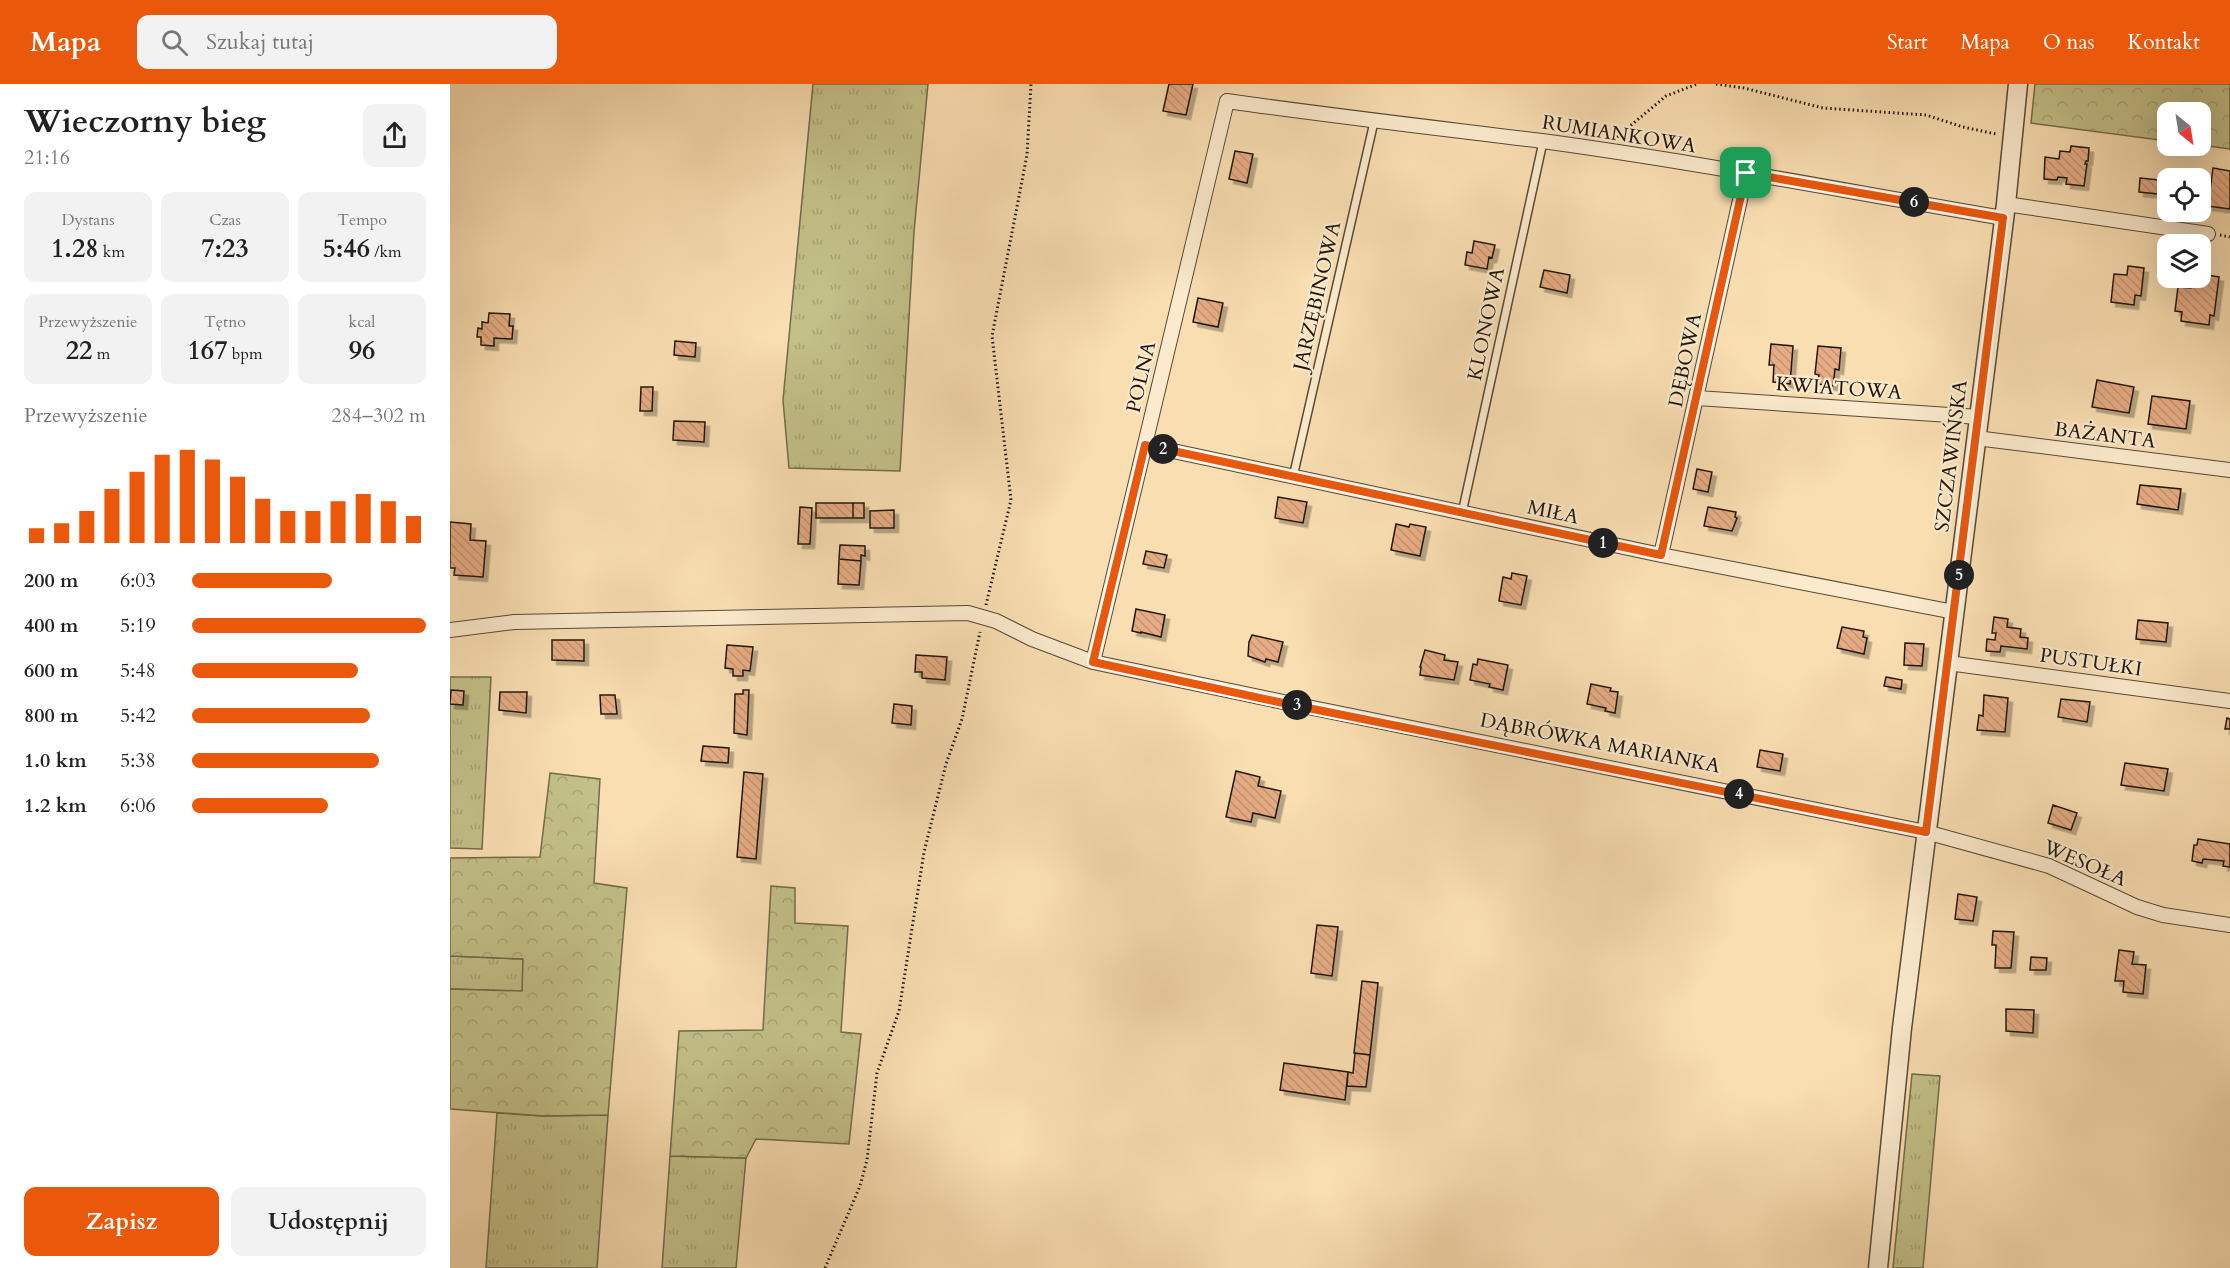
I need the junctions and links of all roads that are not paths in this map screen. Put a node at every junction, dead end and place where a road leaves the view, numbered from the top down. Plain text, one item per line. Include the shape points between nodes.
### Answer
1 (2018, 84) edge
2 (1227, 101) joint
3 (1374, 122) junction
4 (1543, 142) junction
5 (1746, 173) junction
6 (2004, 211) junction
7 (2208, 234) dead end
8 (1697, 398) junction
9 (1979, 417) junction
10 (1976, 438) junction
11 (1145, 445) junction
12 (2230, 470) edge
13 (1293, 477) junction
14 (1462, 513) junction
15 (1661, 555) junction
16 (1954, 612) junction
17 (450, 630) edge
18 (1093, 662) junction
19 (1948, 663) junction
20 (2230, 700) edge
21 (1926, 832) junction
22 (2230, 926) edge
23 (1878, 1268) edge

1 - 6 street, SZCZAWIŃSKA
2 - 3 street, RUMIANKOWA
2 - 11 street, POLNA
3 - 4 street, RUMIANKOWA
3 - 13 lane, JARZĘBINOWA
4 - 5 street, RUMIANKOWA
4 - 14 lane, KLONOWA
5 - 6 street, RUMIANKOWA
5 - 8 street, DĘBOWA
6 - 7 street, RUMIANKOWA
6 - 9 street, SZCZAWIŃSKA
8 - 9 street, KWIATOWA
8 - 15 street, DĘBOWA
9 - 10 street, SZCZAWIŃSKA
10 - 12 street, BAŻANTA
10 - 16 street, SZCZAWIŃSKA
11 - 13 street, MIŁA
11 - 18 street, POLNA
13 - 14 street, MIŁA
14 - 15 street, MIŁA
15 - 16 street, MIŁA
16 - 19 street, SZCZAWIŃSKA
17 - 18 street, DĄBRÓWKA MARIANKA via 514,622 952,612 983,616
18 - 21 street, DĄBRÓWKA MARIANKA
19 - 20 street, PUSTUŁKI
19 - 21 street, SZCZAWIŃSKA
21 - 22 street, WESOŁA via 2049,866 2137,907
21 - 23 street

